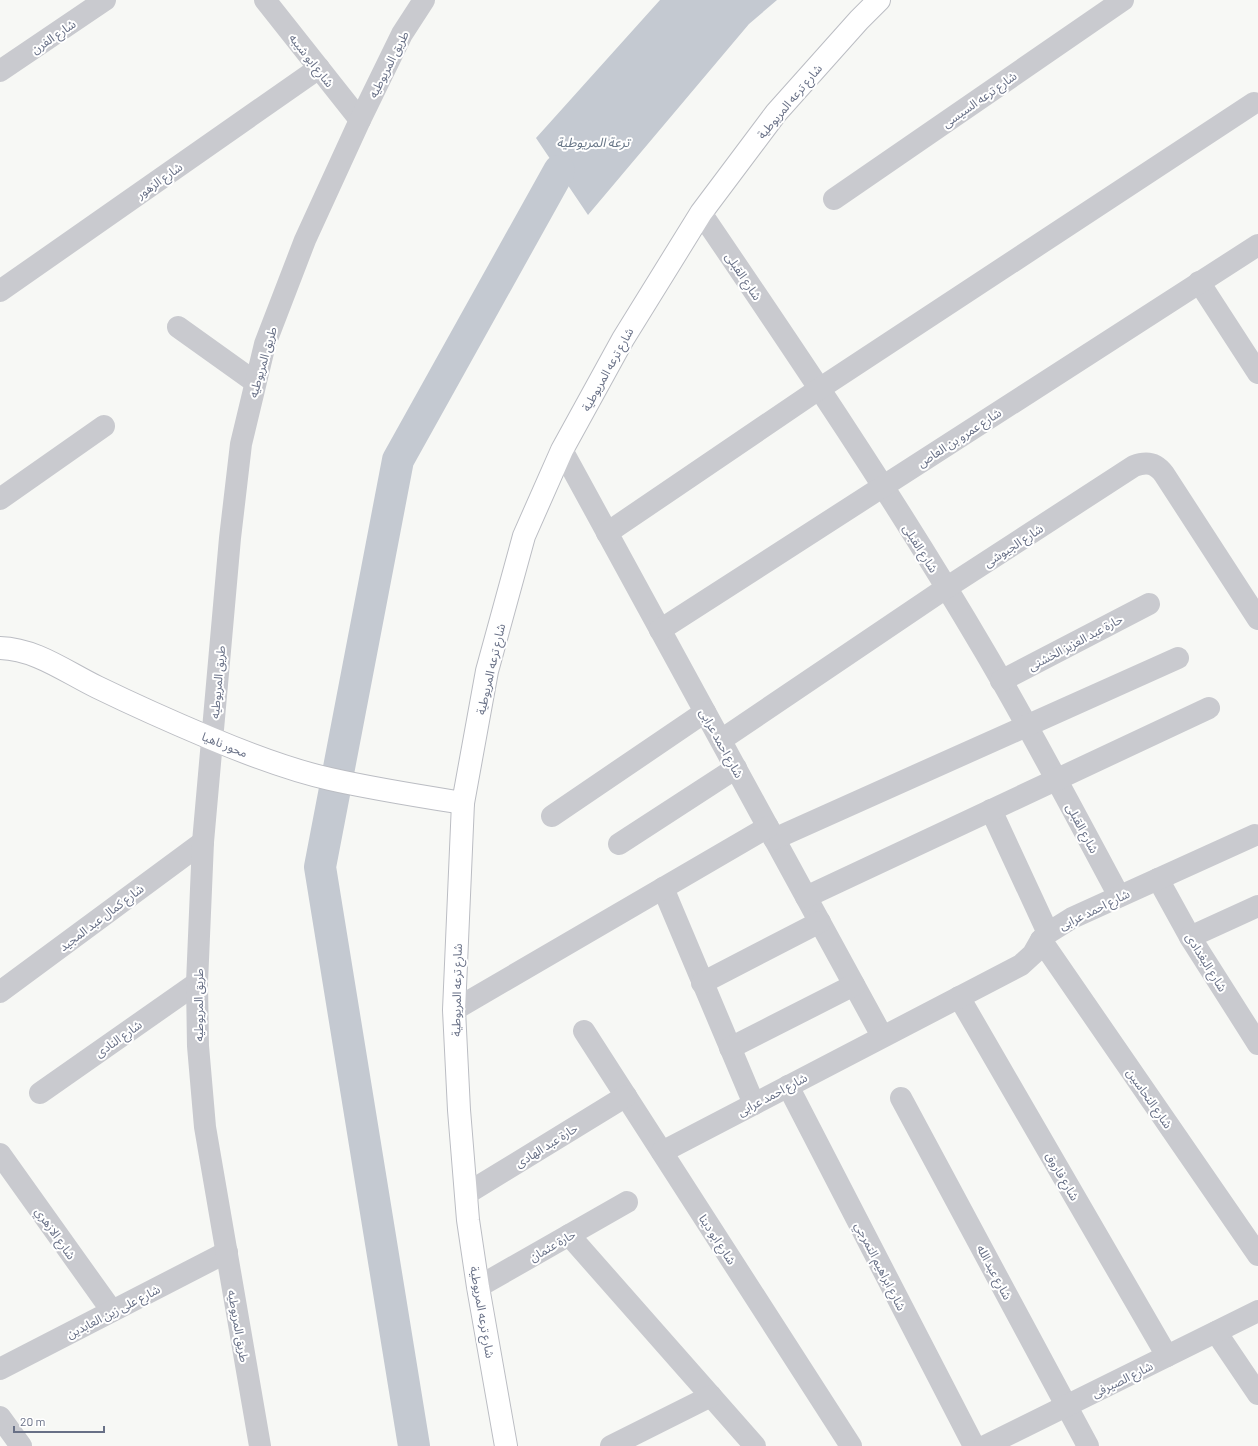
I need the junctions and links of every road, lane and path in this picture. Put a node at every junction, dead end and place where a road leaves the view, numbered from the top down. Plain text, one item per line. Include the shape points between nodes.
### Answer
1 (105, 0) edge
2 (265, 0) edge
3 (424, 0) edge
4 (879, 0) edge
5 (1123, 0) edge
6 (319, 68) junction
7 (0, 71) edge
8 (1254, 103) dead end
9 (360, 120) junction
10 (834, 199) dead end
11 (701, 213) junction
12 (1258, 245) edge
13 (1199, 282) junction
14 (0, 291) edge
15 (178, 327) dead end
16 (1258, 373) edge
17 (256, 382) junction
18 (819, 389) junction
19 (104, 426) dead end
20 (562, 450) junction
21 (883, 486) junction
22 (0, 499) edge
23 (607, 532) junction
24 (946, 588) junction
25 (1149, 604) dead end
26 (1258, 619) edge
27 (660, 630) junction
28 (0, 648) edge
29 (1178, 658) dead end
30 (1002, 681) junction
31 (1209, 708) dead end
32 (705, 712) junction
33 (1027, 726) junction
34 (212, 739) junction
35 (720, 740) junction
36 (736, 768) junction
37 (1057, 779) junction
38 (463, 803) junction
39 (991, 810) junction
40 (552, 816) dead end
41 (771, 833) junction
42 (1255, 835) dead end
43 (203, 842) junction
44 (619, 844) dead end
45 (1158, 879) junction
46 (663, 888) junction
47 (1119, 896) junction
48 (806, 897) junction
49 (1258, 906) edge
50 (820, 922) junction
51 (1045, 937) junction
52 (1190, 937) junction
53 (197, 983) junction
54 (702, 983) junction
55 (854, 985) junction
56 (0, 992) edge
57 (959, 997) junction
58 (454, 1010) junction
59 (584, 1031) dead end
60 (882, 1036) junction
61 (1258, 1044) edge
62 (730, 1048) junction
63 (788, 1086) junction
64 (40, 1093) dead end
65 (626, 1096) junction
66 (901, 1098) dead end
67 (754, 1104) junction
68 (662, 1152) junction
69 (0, 1154) edge
70 (466, 1194) junction
71 (627, 1202) dead end
72 (569, 1236) junction
73 (227, 1252) junction
74 (1258, 1255) edge
75 (478, 1287) junction
76 (112, 1311) junction
77 (1258, 1311) edge
78 (1216, 1332) junction
79 (1167, 1356) junction
80 (0, 1369) edge
81 (1258, 1394) edge
82 (711, 1396) junction
83 (1067, 1406) junction
84 (0, 1417) edge
85 (21, 1446) edge
86 (260, 1446) edge
87 (506, 1446) edge
88 (611, 1446) edge
89 (756, 1446) edge
90 (851, 1446) edge
91 (974, 1446) edge
92 (985, 1446) edge
93 (1088, 1446) edge

1 - 7 street, شارع الفرن
2 - 6 street, شارع ابو شيبه
3 - 9 street, طريق المريوطيه via 402,34
4 - 11 main road, شارع ترعه المريوطية via 776,114
5 - 10 street, شارع ترعه السيسى
6 - 9 street, شارع ابو شيبه
6 - 14 street, شارع الزهور
8 - 18 street
9 - 17 street, طريق المريوطيه via 305,240 265,344
11 - 18 street, شارع القبلى
11 - 20 main road, شارع ترعه المريوطية via 623,339
12 - 13 street, شارع عمرو بن العاص
13 - 16 street
13 - 21 street, شارع عمرو بن العاص
15 - 17 street
17 - 34 street, طريق المريوطيه via 241,444
18 - 21 street, شارع القبلى
18 - 23 street
19 - 22 street
20 - 23 street, شارع احمد عرابى
20 - 38 main road, شارع ترعه المريوطية via 522,544 487,671
21 - 24 street, شارع القبلى
21 - 27 street, شارع عمرو بن العاص
23 - 27 street, شارع احمد عرابى
24 - 26 street, شارع الجيوشى via 1134,466 1148,463 1155,464 1164,474
24 - 30 street, شارع القبلى
24 - 35 street, شارع الجيوشى
25 - 30 street, حارة عبد العزيز الخشنى
27 - 32 street, شارع احمد عرابى
28 - 34 main road, محور ناهيا via 38,656 152,714
29 - 33 street
30 - 33 street, شارع القبلى
31 - 37 street
32 - 35 street, شارع احمد عرابى
32 - 40 street
33 - 37 street, شارع القبلى
33 - 41 street
34 - 38 main road, محور ناهيا via 329,779
34 - 43 street, طريق المريوطيه
35 - 36 street, شارع احمد عرابى
36 - 41 street, شارع احمد عرابى
36 - 44 street
37 - 39 street
37 - 47 street, شارع القبلى
38 - 58 main road, شارع ترعه المريوطية
39 - 48 street
39 - 51 street, شارع النحاسين
41 - 46 street
41 - 48 street, شارع احمد عرابى
42 - 45 street, شارع احمد عرابى
43 - 53 street, طريق المريوطيه
43 - 56 street, شارع كمال عبد المجيد
45 - 47 street, شارع احمد عرابى
45 - 52 street, شارع البغدادى
46 - 54 street
46 - 58 street
47 - 51 street, شارع احمد عرابى via 1072,918
48 - 50 street, شارع احمد عرابى
49 - 52 street
50 - 54 street
50 - 55 street, شارع احمد عرابى
51 - 57 street, شارع احمد عرابى via 1021,965
51 - 74 street, شارع النحاسين
52 - 61 street, شارع البغدادى
53 - 64 street, شارع النادى
53 - 73 street, طريق المريوطيه via 198,1046 205,1127
54 - 62 street
55 - 60 street, شارع احمد عرابى
55 - 62 street
57 - 60 street, شارع احمد عرابى
57 - 79 street, شارع فاروق
58 - 70 main road, شارع ترعه المريوطية
59 - 65 street, شارع ابو دينا
60 - 63 street, شارع احمد عرابى
62 - 67 street
63 - 67 street, شارع احمد عرابى
63 - 91 street, شارع ابراهيم التمرجي
65 - 68 street, شارع ابو دينا
65 - 70 street, حارة عبد الهادى
66 - 83 street, شارع عبد الله
67 - 68 street, شارع احمد عرابى
68 - 90 street, شارع ابو دينا
69 - 76 street, شارع الازهري
70 - 75 main road, شارع ترعه المريوطية
71 - 72 street, حارة عثمان
72 - 75 street, حارة عثمان
72 - 82 street
73 - 76 street, شارع على زين العابدين
73 - 86 street, طريق المريوطيه
75 - 87 main road, شارع ترعه المريوطية
76 - 80 street, شارع على زين العابدين
77 - 78 street, شارع الصيرفى
78 - 79 street, شارع الصيرفى
78 - 81 street
79 - 83 street, شارع الصيرفى
82 - 88 street
82 - 89 street
83 - 92 street, شارع الصيرفى
83 - 93 street, شارع عبد الله
84 - 85 street

